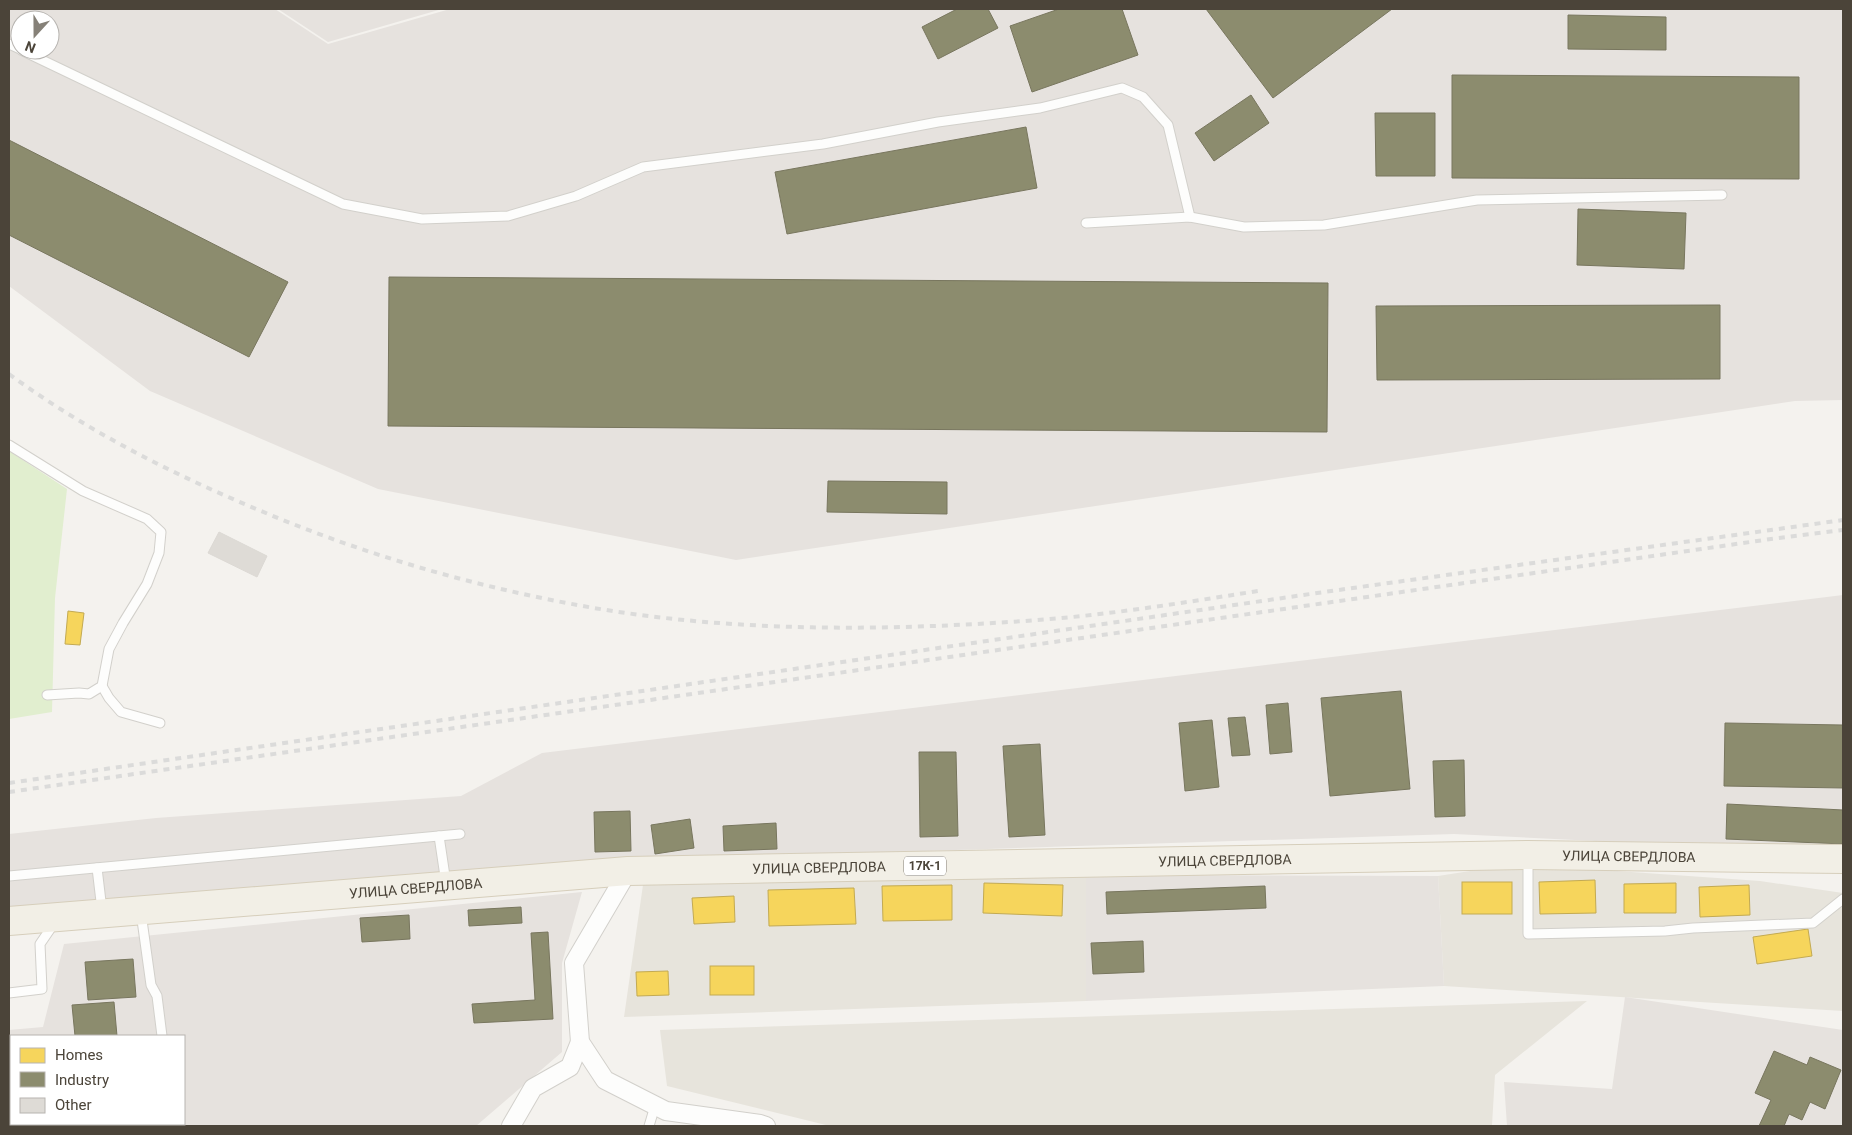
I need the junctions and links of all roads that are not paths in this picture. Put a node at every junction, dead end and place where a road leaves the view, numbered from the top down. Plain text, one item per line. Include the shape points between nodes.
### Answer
1 (42, 60) edge
2 (1722, 195) dead end
3 (1190, 217) junction
4 (1086, 224) dead end
5 (9, 445) edge
6 (102, 686) junction
7 (47, 695) dead end
8 (160, 723) dead end
9 (460, 834) dead end
10 (439, 836) junction
11 (1528, 854) junction
12 (1843, 859) edge
13 (98, 868) junction
14 (628, 871) junction
15 (9, 876) edge
16 (447, 886) junction
17 (1843, 899) edge
18 (141, 910) junction
19 (103, 913) junction
20 (58, 917) junction
21 (9, 921) edge
22 (9, 993) edge
23 (162, 1035) edge
24 (580, 1042) junction
25 (655, 1106) junction
26 (511, 1126) edge
27 (648, 1126) edge
28 (766, 1126) edge

1 - 3 lane via 343,204 422,219 508,216 576,196 643,167 823,144 938,122 1040,108 1122,88 1143,96 1168,125
2 - 3 lane via 1477,200 1324,225 1244,227
3 - 4 lane
5 - 6 lane via 83,491 147,519 161,532 159,553 147,584 109,649
6 - 7 lane via 89,694
6 - 8 lane via 121,712
9 - 10 lane
10 - 13 lane
10 - 16 lane
11 - 12 main road, УЛИЦА СВЕРДЛОВА / 17К-1
11 - 14 main road, УЛИЦА СВЕРДЛОВА / 17К-1
11 - 17 lane via 1528,934 1665,931 1813,922
13 - 15 lane
13 - 19 lane
14 - 16 main road, УЛИЦА СВЕРДЛОВА / 17К-1
14 - 24 street via 574,963
16 - 18 main road, УЛИЦА СВЕРДЛОВА / 17К-1
18 - 19 main road, УЛИЦА СВЕРДЛОВА / 17К-1
18 - 23 lane
19 - 20 main road, УЛИЦА СВЕРДЛОВА / 17К-1
20 - 21 main road, УЛИЦА СВЕРДЛОВА / 17К-1
20 - 22 lane via 40,944 42,989
24 - 25 street via 605,1080
24 - 26 street via 570,1067 533,1088
25 - 27 lane
25 - 28 street via 666,1112

